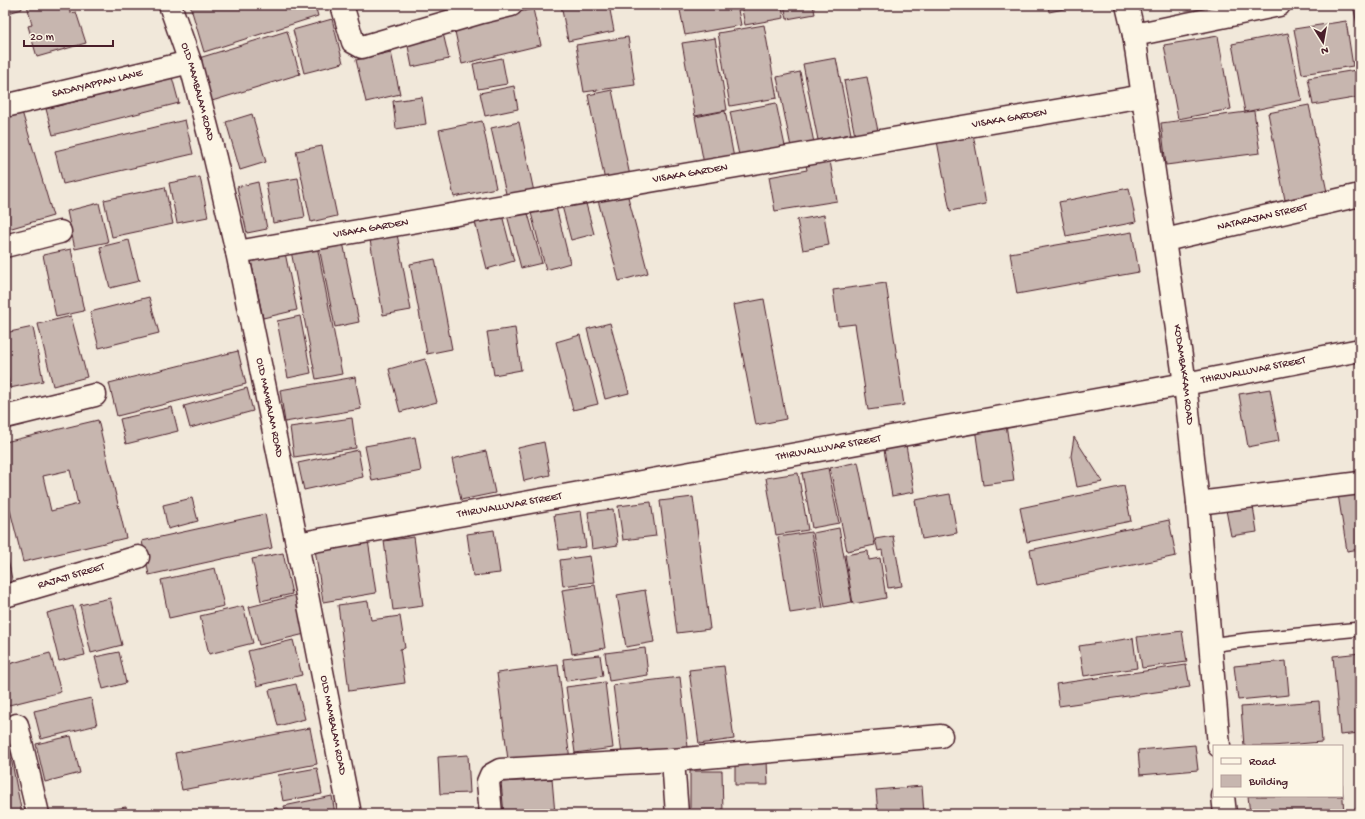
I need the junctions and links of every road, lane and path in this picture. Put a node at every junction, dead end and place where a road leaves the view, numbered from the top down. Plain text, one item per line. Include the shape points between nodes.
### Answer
1 (170, 5) edge
2 (342, 5) edge
3 (511, 5) edge
4 (1127, 5) edge
5 (1279, 5) edge
6 (481, 8) edge
7 (1134, 35) junction
8 (190, 62) junction
9 (1143, 96) junction
10 (5, 106) edge
11 (1360, 195) edge
12 (60, 232) dead end
13 (1165, 240) junction
14 (5, 246) edge
15 (237, 252) junction
16 (1360, 350) edge
17 (1185, 384) junction
18 (95, 395) dead end
19 (5, 417) edge
20 (1360, 483) edge
21 (1198, 503) junction
22 (297, 544) junction
23 (138, 557) dead end
24 (5, 596) edge
25 (1360, 629) edge
26 (1210, 645) junction
27 (17, 725) dead end
28 (941, 736) dead end
29 (1219, 745) edge
30 (673, 760) junction
31 (1223, 797) edge
32 (38, 814) edge
33 (350, 814) edge
34 (491, 814) edge
35 (677, 814) edge
36 (1225, 814) edge

1 - 8 street, OLD MAMBALAM ROAD
2 - 6 street via 353,42 362,47
3 - 6 street
4 - 7 street, KODAMBAKKAM ROAD
5 - 7 street
7 - 9 street, KODAMBAKKAM ROAD
8 - 10 street, SADAIYAPPAN LANE
8 - 15 street, OLD MAMBALAM ROAD
9 - 13 street, KODAMBAKKAM ROAD
9 - 15 street, VISAKA GARDEN
11 - 13 street, NATARAJAN STREET
12 - 14 street
13 - 17 street, KODAMBAKKAM ROAD
15 - 22 street, OLD MAMBALAM ROAD
16 - 17 street, THIRUVALLUVAR STREET
17 - 21 street, KODAMBAKKAM ROAD
17 - 22 street, THIRUVALLUVAR STREET
18 - 19 street
20 - 21 street
21 - 26 street, KODAMBAKKAM ROAD
22 - 33 street, OLD MAMBALAM ROAD
23 - 24 street, RAJAJI STREET
25 - 26 lane
26 - 29 street, KODAMBAKKAM ROAD
27 - 32 street
28 - 30 street
30 - 34 street via 500,770 491,775 488,782
30 - 35 street
31 - 36 street

